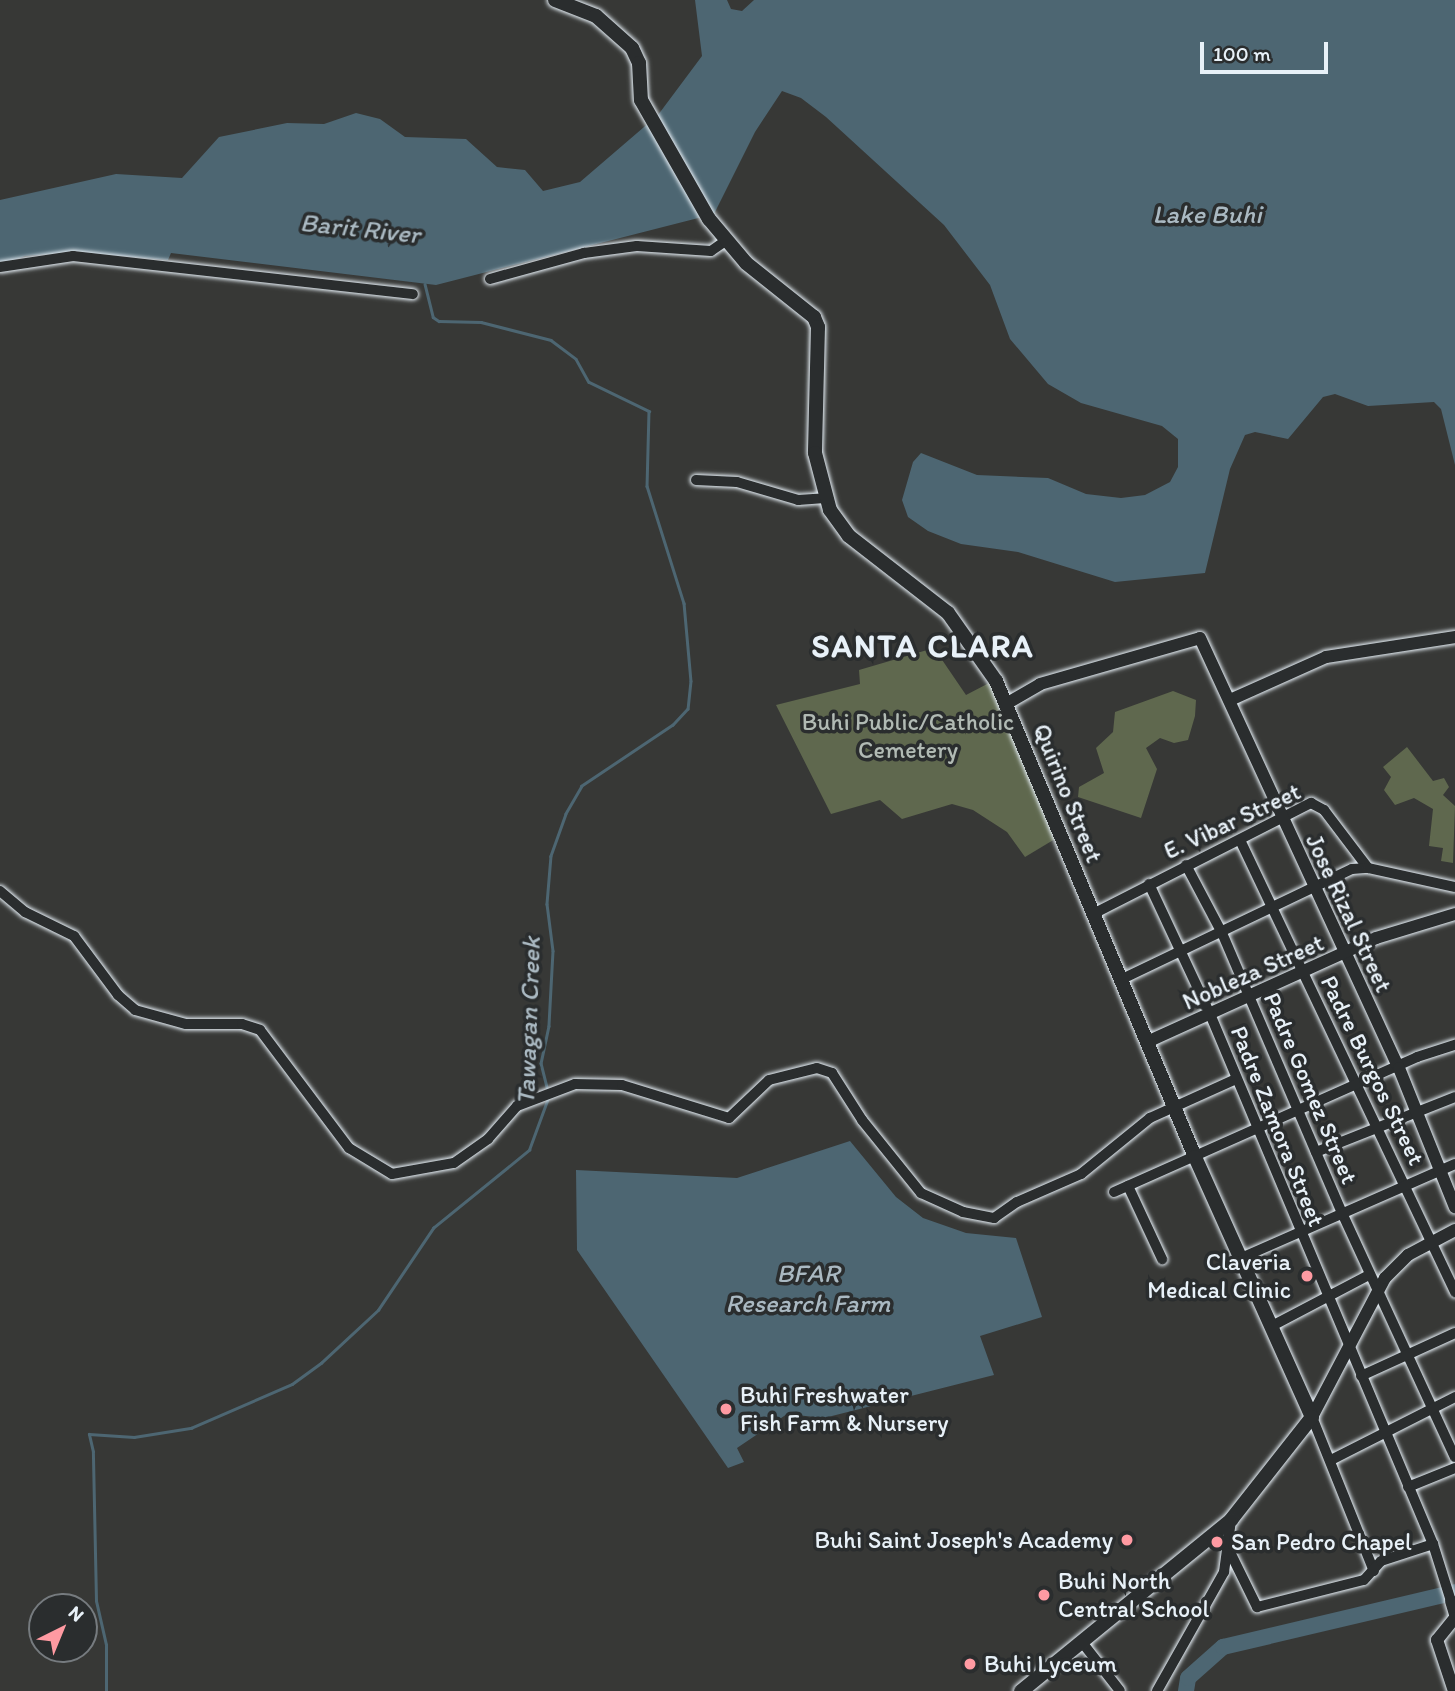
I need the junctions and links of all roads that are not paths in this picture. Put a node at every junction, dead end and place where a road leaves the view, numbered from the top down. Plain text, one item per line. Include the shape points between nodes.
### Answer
1 (555, 0) edge
2 (727, 240) junction
3 (0, 267) edge
4 (490, 279) dead end
5 (413, 294) dead end
6 (696, 480) dead end
7 (825, 498) junction
8 (1455, 637) edge
9 (1230, 700) junction
10 (1006, 704) junction
11 (1282, 818) junction
12 (1240, 840) junction
13 (1186, 865) junction
14 (1368, 868) junction
15 (1149, 884) junction
16 (1455, 887) edge
17 (1316, 888) junction
18 (0, 891) edge
19 (1275, 909) junction
20 (1093, 914) junction
21 (1455, 914) edge
22 (1222, 933) junction
23 (1181, 952) junction
24 (1344, 954) junction
25 (1303, 974) junction
26 (1120, 980) junction
27 (1250, 997) junction
28 (1210, 1014) junction
29 (1147, 1042) junction
30 (1455, 1045) edge
31 (1399, 1068) junction
32 (1236, 1079) junction
33 (1356, 1085) junction
34 (1455, 1097) edge
35 (1174, 1106) junction
36 (1297, 1112) junction
37 (1417, 1112) junction
38 (1378, 1128) junction
39 (1258, 1129) junction
40 (1316, 1152) junction
41 (1195, 1157) junction
42 (1455, 1164) edge
43 (1439, 1171) junction
44 (1128, 1186) junction
45 (1405, 1186) junction
46 (1114, 1192) dead end
47 (1455, 1208) edge
48 (1342, 1213) junction
49 (1455, 1230) edge
50 (1299, 1232) junction
51 (1432, 1242) junction
52 (1241, 1258) junction
53 (1162, 1259) dead end
54 (1369, 1275) junction
55 (1376, 1290) junction
56 (1455, 1292) edge
57 (1328, 1298) junction
58 (1270, 1327) junction
59 (1455, 1333) edge
60 (1347, 1347) junction
61 (1409, 1353) junction
62 (1361, 1376) junction
63 (1455, 1397) edge
64 (1432, 1407) junction
65 (1312, 1417) junction
66 (1385, 1430) junction
67 (1455, 1457) edge
68 (1331, 1460) junction
69 (1455, 1468) edge
70 (1408, 1487) junction
71 (1231, 1520) junction
72 (1433, 1544) junction
73 (1228, 1548) junction
74 (1374, 1571) junction
75 (1451, 1601) joint
76 (1455, 1616) edge
77 (1081, 1641) junction
78 (1021, 1691) edge
79 (1119, 1691) edge
80 (1157, 1691) edge
81 (1454, 1691) edge

1 - 2 main road, Quirino Street via 596,16 632,48 639,63 641,100 709,219
2 - 4 street via 710,251 637,246 584,253
2 - 7 main road, Quirino Street via 746,263 814,317 818,327 815,453
3 - 5 street via 73,256
6 - 7 street via 737,482 798,500
7 - 10 main road, Quirino Street via 834,519 849,536 956,621
8 - 9 street via 1326,657
9 - 10 street, Jose Rizal Street via 1200,638 1041,684
9 - 11 street, Jose Rizal Street
10 - 20 main road, Quirino Street
11 - 12 street, E. Vibar Street
11 - 14 street, E. Vibar Street via 1308,804 1319,805
11 - 17 street, Jose Rizal Street
12 - 13 street, E. Vibar Street
12 - 19 street, Padre Burgos Street
13 - 15 street, E. Vibar Street
13 - 22 street, Padre Gomez Street
14 - 16 street
14 - 17 street via 1343,872
15 - 20 street, E. Vibar Street
15 - 23 street, Padre Zamora Street
17 - 19 street
17 - 24 street, Jose Rizal Street
18 - 35 street via 25,912 79,939 118,995 135,1010 186,1024 242,1024 260,1030 349,1148 387,1172 408,1173 454,1163 494,1133 517,1106 575,1084 617,1084 729,1118 769,1080 827,1070 921,1193 986,1218 999,1217 1017,1202 1081,1174 1150,1118
19 - 22 street
19 - 25 street, Padre Burgos Street
20 - 26 main road, Quirino Street
21 - 24 street, Nobleza Street via 1395,931
22 - 23 street
22 - 27 street, Padre Gomez Street
23 - 26 street
23 - 28 street, Padre Zamora Street
24 - 25 street, Nobleza Street
24 - 31 street, Jose Rizal Street
25 - 27 street, Nobleza Street
25 - 33 street, Padre Burgos Street
26 - 29 main road, Quirino Street
27 - 28 street, Nobleza Street
27 - 36 street, Padre Gomez Street
28 - 29 street, Nobleza Street
28 - 32 street, Padre Zamora Street
29 - 35 main road, Quirino Street
30 - 31 street
31 - 33 street
31 - 37 street, Jose Rizal Street
32 - 35 street
32 - 39 street, Padre Zamora Street
33 - 36 street
33 - 38 street, Padre Burgos Street
34 - 37 street
35 - 41 main road, Quirino Street
36 - 39 street
36 - 40 street, Padre Gomez Street
37 - 38 street
37 - 43 street, Jose Rizal Street
38 - 40 street
38 - 45 street, Padre Burgos Street
39 - 41 street
39 - 50 street, Padre Zamora Street
40 - 48 street, Padre Gomez Street
41 - 44 street
41 - 52 main road, Quirino Street
42 - 43 street
43 - 45 street
43 - 47 street, Jose Rizal Street
44 - 46 street
44 - 53 street
45 - 48 street
45 - 51 street, Padre Burgos Street
48 - 50 street
48 - 54 street, Padre Gomez Street
49 - 51 street
50 - 52 street
50 - 57 street, Padre Zamora Street
51 - 55 street via 1402,1260
51 - 56 street, Padre Burgos Street
52 - 58 main road, Quirino Street
54 - 55 street, Padre Gomez Street
54 - 57 street
55 - 60 street
55 - 61 street, Padre Gomez Street
57 - 58 street
57 - 60 street, Padre Zamora Street
58 - 65 main road, Quirino Street
59 - 61 street
60 - 62 street, Padre Zamora Street
60 - 65 street
61 - 62 street
61 - 64 street, Padre Gomez Street
62 - 66 street, Padre Zamora Street
63 - 64 street
64 - 66 street
64 - 67 street, Padre Gomez Street
65 - 68 street
65 - 71 main road
66 - 68 street
66 - 70 street, Padre Zamora Street
68 - 74 street
69 - 70 street
70 - 72 street, Padre Zamora Street
71 - 73 street
71 - 77 main road
72 - 74 street via 1381,1561
72 - 75 street, Padre Zamora Street
73 - 74 street via 1257,1607 1364,1580
73 - 80 street via 1213,1596
75 - 76 street
76 - 81 street via 1437,1640
77 - 78 main road
77 - 79 street

